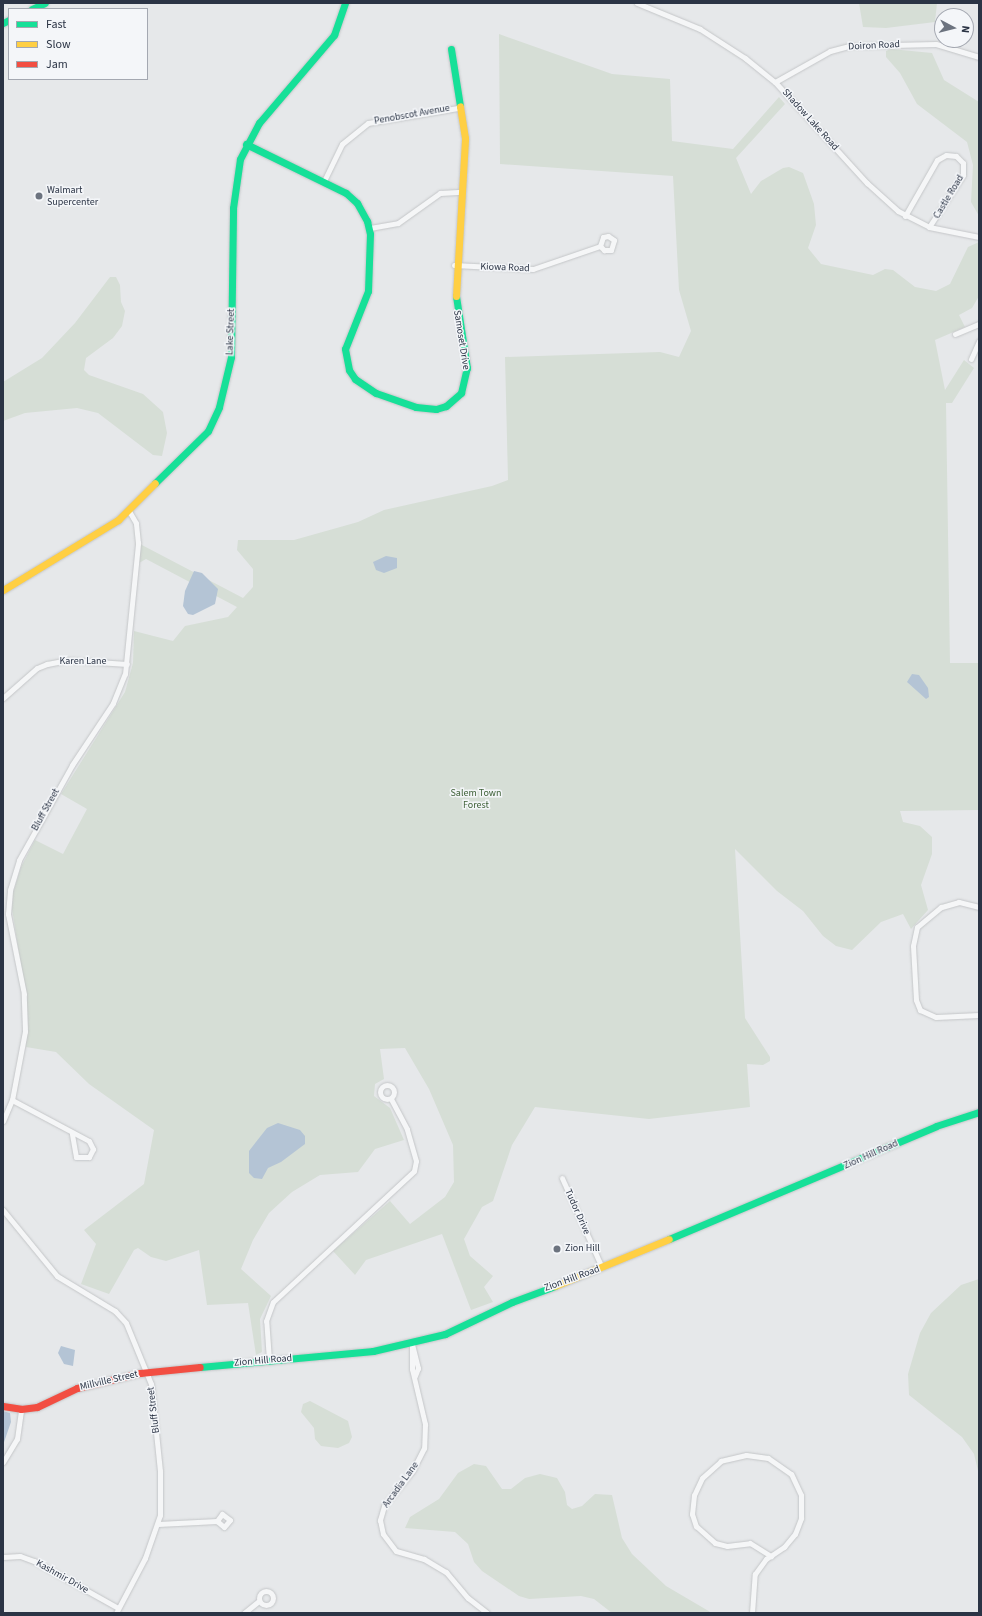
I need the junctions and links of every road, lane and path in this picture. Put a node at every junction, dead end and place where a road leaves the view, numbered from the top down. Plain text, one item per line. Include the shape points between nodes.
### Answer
1 (45, 3) edge
2 (345, 3) edge
3 (637, 3) edge
4 (34, 8) edge
5 (451, 49) dead end
6 (979, 57) edge
7 (775, 82) junction
8 (458, 108) junction
9 (246, 144) junction
10 (324, 181) junction
11 (462, 192) junction
12 (905, 216) junction
13 (929, 227) junction
14 (370, 228) junction
15 (979, 237) edge
16 (600, 246) dead end
17 (454, 265) junction
18 (979, 324) edge
19 (955, 334) dead end
20 (979, 341) edge
21 (971, 359) dead end
22 (129, 511) junction
23 (3, 590) edge
24 (127, 664) junction
25 (3, 698) edge
26 (10, 890) junction
27 (3, 891) edge
28 (979, 907) edge
29 (979, 1015) edge
30 (391, 1099) dead end
31 (12, 1100) junction
32 (979, 1112) edge
33 (3, 1121) edge
34 (72, 1134) junction
35 (562, 1178) dead end
36 (3, 1210) edge
37 (602, 1268) junction
38 (412, 1344) junction
39 (269, 1360) junction
40 (148, 1373) junction
41 (3, 1406) edge
42 (22, 1409) junction
43 (3, 1462) edge
44 (217, 1521) dead end
45 (158, 1524) junction
46 (771, 1556) junction
47 (3, 1557) edge
48 (259, 1601) dead end
49 (117, 1610) edge
50 (244, 1613) edge
51 (487, 1613) edge
52 (752, 1613) edge

1 - 4 street
2 - 9 street, Lake Street via 338,26 329,42 263,117
3 - 7 street, Shadow Lake Road via 700,28 746,58
5 - 8 street, Samoset Drive
6 - 7 street, Doiron Road via 936,44 849,46 830,51
7 - 12 street, Shadow Lake Road via 867,183
8 - 10 street, Penobscot Avenue via 368,123 342,144
8 - 11 street, Samoset Drive via 465,138
9 - 10 street
9 - 22 street, Lake Street via 237,170 233,208 231,357 219,407 198,443
10 - 14 street via 354,200
11 - 14 street via 440,193 398,223
11 - 17 street, Samoset Drive
12 - 13 street, Shadow Lake Road
12 - 13 street, Castle Road via 937,160 946,155 956,156 963,164 963,175
13 - 15 street, Shadow Lake Road
14 - 17 street, Samoset Drive via 368,291 346,344 346,360 355,379 376,393 416,407 436,409 454,401 461,393 467,378 467,368 455,298
16 - 17 street, Kiowa Road via 532,269
18 - 19 street
20 - 21 street
22 - 23 street, Lake Street via 105,529
22 - 24 street, Bluff Street via 136,523 138,543
24 - 25 street, Karen Lane via 68,660 47,664 37,668
24 - 26 street, Bluff Street via 113,703 72,765 19,860
26 - 27 street
26 - 31 street, Bluff Street via 8,914 25,1004 25,1031
28 - 29 street via 959,902 940,907 917,927 912,946 916,1000 920,1010 936,1017
30 - 39 street via 407,1129 416,1160 414,1171 274,1302 266,1321
31 - 33 street, Bluff Street
31 - 34 street
32 - 37 street, Zion Hill Road via 936,1126
34 - 34 street via 92,1145 89,1157 76,1157
35 - 37 street, Tudor Drive
36 - 40 street, Bluff Street via 57,1276 115,1311 126,1323
37 - 38 street, Zion Hill Road via 512,1302 445,1334
38 - 39 street, Zion Hill Road via 362,1352
38 - 51 street, Arcadia Lane via 425,1424 424,1448 416,1467 384,1506 380,1520 383,1534 396,1551 424,1559 446,1572 468,1598
39 - 40 street, Zion Hill Road
40 - 42 street, Millville Street via 76,1388 37,1407
40 - 45 street, Bluff Street via 154,1402 160,1470 161,1505
41 - 42 street, Millville Street
42 - 43 street via 17,1439
44 - 45 street
45 - 49 street, Bluff Street via 145,1558
46 - 46 street via 788,1543 800,1523 802,1506 797,1484 787,1470 768,1458 746,1455 721,1461 702,1478 695,1490 692,1508 696,1526 715,1543 727,1546 750,1543
46 - 52 street via 758,1568 753,1579
47 - 49 street, Kashmir Drive via 20,1556 34,1561
48 - 50 street

